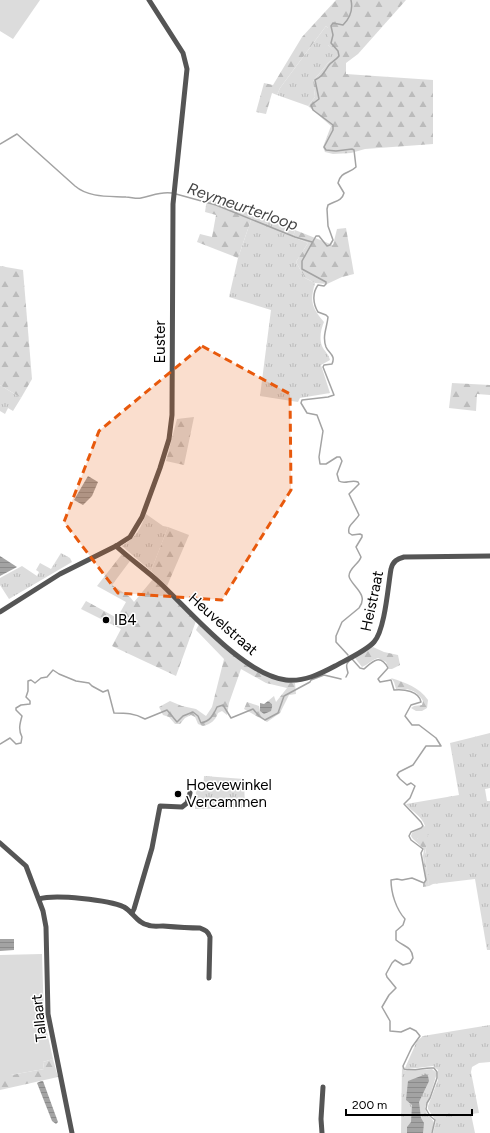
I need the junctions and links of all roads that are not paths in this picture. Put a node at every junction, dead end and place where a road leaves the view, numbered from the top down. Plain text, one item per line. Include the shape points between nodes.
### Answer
1 (149, 0) edge
2 (116, 546) junction
3 (490, 556) edge
4 (0, 612) edge
5 (351, 657) joint
6 (190, 793) dead end
7 (0, 843) edge
8 (39, 899) junction
9 (132, 913) junction
10 (209, 978) dead end
11 (323, 1087) dead end
12 (72, 1133) edge
13 (322, 1133) edge

1 - 2 street, Euster via 183,53 187,69 173,204 172,415 169,439 142,517 130,537
2 - 4 street, Euster via 60,574
2 - 5 street, Heuvelstraat via 241,659 261,670 285,680 297,680 308,678
3 - 5 street, Heistraat via 404,557 396,560 392,563 380,632 371,645
6 - 9 street via 187,804 182,807 160,806 152,848
7 - 8 street, Tallaart via 26,866
8 - 9 street via 87,899 120,906
8 - 12 street, Tallaart via 46,927 49,1023
9 - 10 street via 138,921 148,926 200,928 208,933
11 - 13 street

